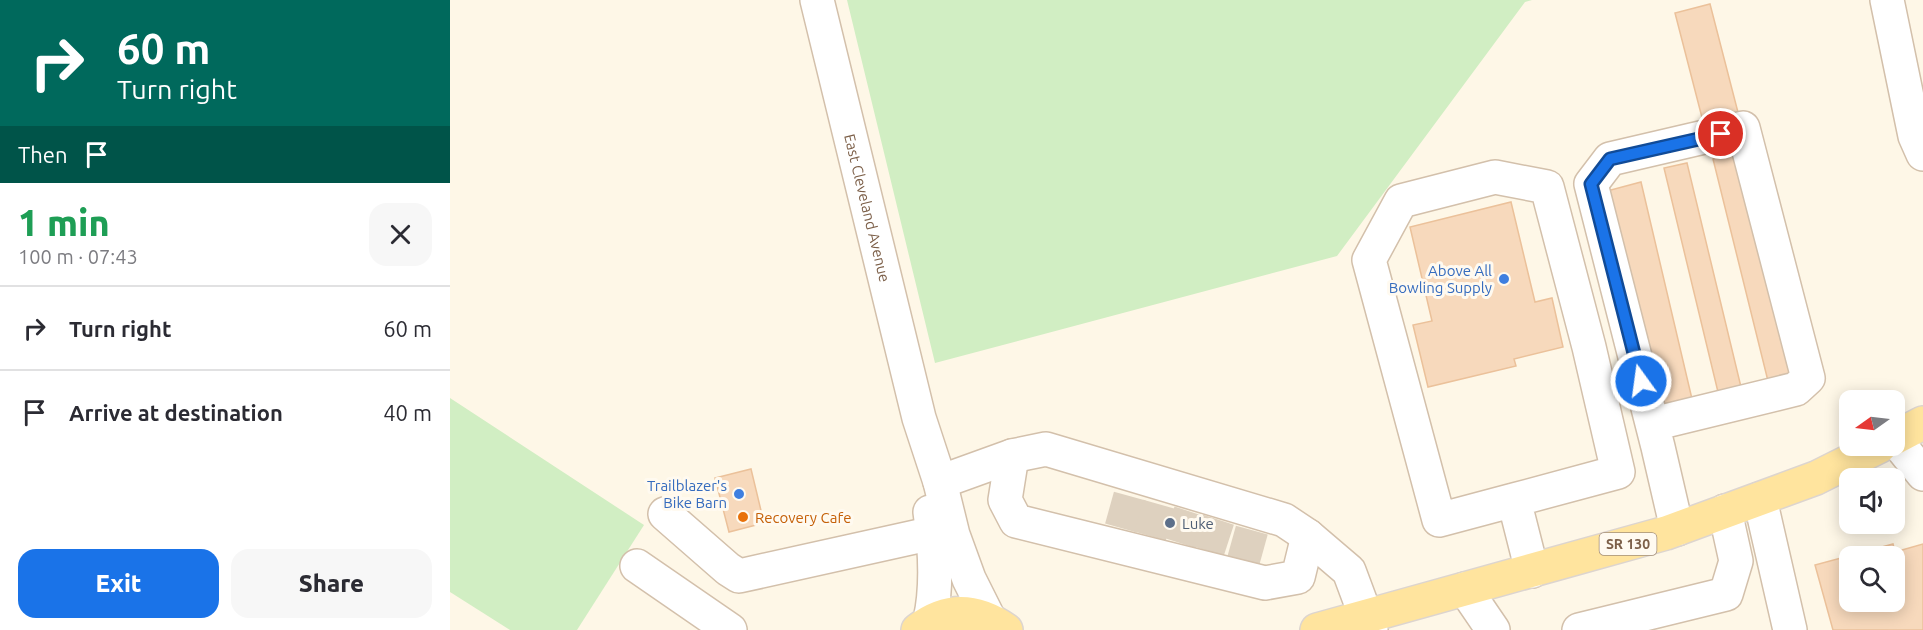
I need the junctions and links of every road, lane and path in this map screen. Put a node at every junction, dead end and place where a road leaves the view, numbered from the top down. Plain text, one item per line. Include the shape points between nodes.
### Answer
1 (817, 0) edge
2 (1887, 0) edge
3 (1923, 154) edge
4 (919, 418) junction
5 (1923, 423) edge
6 (1653, 424) junction
7 (1905, 432) edge
8 (1905, 452) edge
9 (1012, 456) junction
10 (1860, 456) edge
11 (1923, 474) edge
12 (940, 482) junction
13 (1760, 498) junction
14 (1514, 500) junction
15 (1725, 511) junction
16 (665, 514) dead end
17 (1677, 529) junction
18 (933, 533) junction
19 (1308, 536) junction
20 (637, 566) dead end
21 (728, 569) junction
22 (1532, 571) junction
23 (1465, 590) junction
24 (705, 619) edge
25 (997, 624) edge
26 (1369, 624) edge
27 (924, 625) edge
28 (730, 630) edge
29 (1317, 630) edge
30 (1493, 630) edge
31 (1579, 630) edge
32 (1790, 630) edge

1 - 4 street, East Cleveland Avenue
2 - 3 street via 1915,136
4 - 12 street, East Cleveland Avenue
4 - 18 street, East Cleveland Avenue
5 - 7 main road
6 - 6 street via 1591,184 1610,159 1743,128 1808,378 1796,388
6 - 17 street
8 - 11 street
9 - 12 street
9 - 19 street via 1046,449 1178,497 1255,519 1284,520
9 - 19 street via 1005,500 1016,521 1162,548 1241,569 1265,583 1298,578
10 - 13 main road, SR 130 via 1816,478
12 - 25 street, East Cleveland Avenue via 969,579
13 - 15 main road, SR 130
13 - 32 street
14 - 14 street via 1439,520 1369,260 1401,201 1495,177 1546,187 1618,472
14 - 22 street
15 - 17 main road, SR 130
15 - 31 street via 1736,561 1726,594
16 - 21 street
17 - 22 main road, SR 130
18 - 21 street via 740,576
18 - 27 street, East Cleveland Avenue via 934,601
19 - 26 street via 1349,572
20 - 24 street
21 - 24 street
22 - 23 main road, SR 130
23 - 26 main road, SR 130
23 - 30 street
24 - 28 street
25 - 27 main road via 969,613 950,614
26 - 29 main road, SR 130

